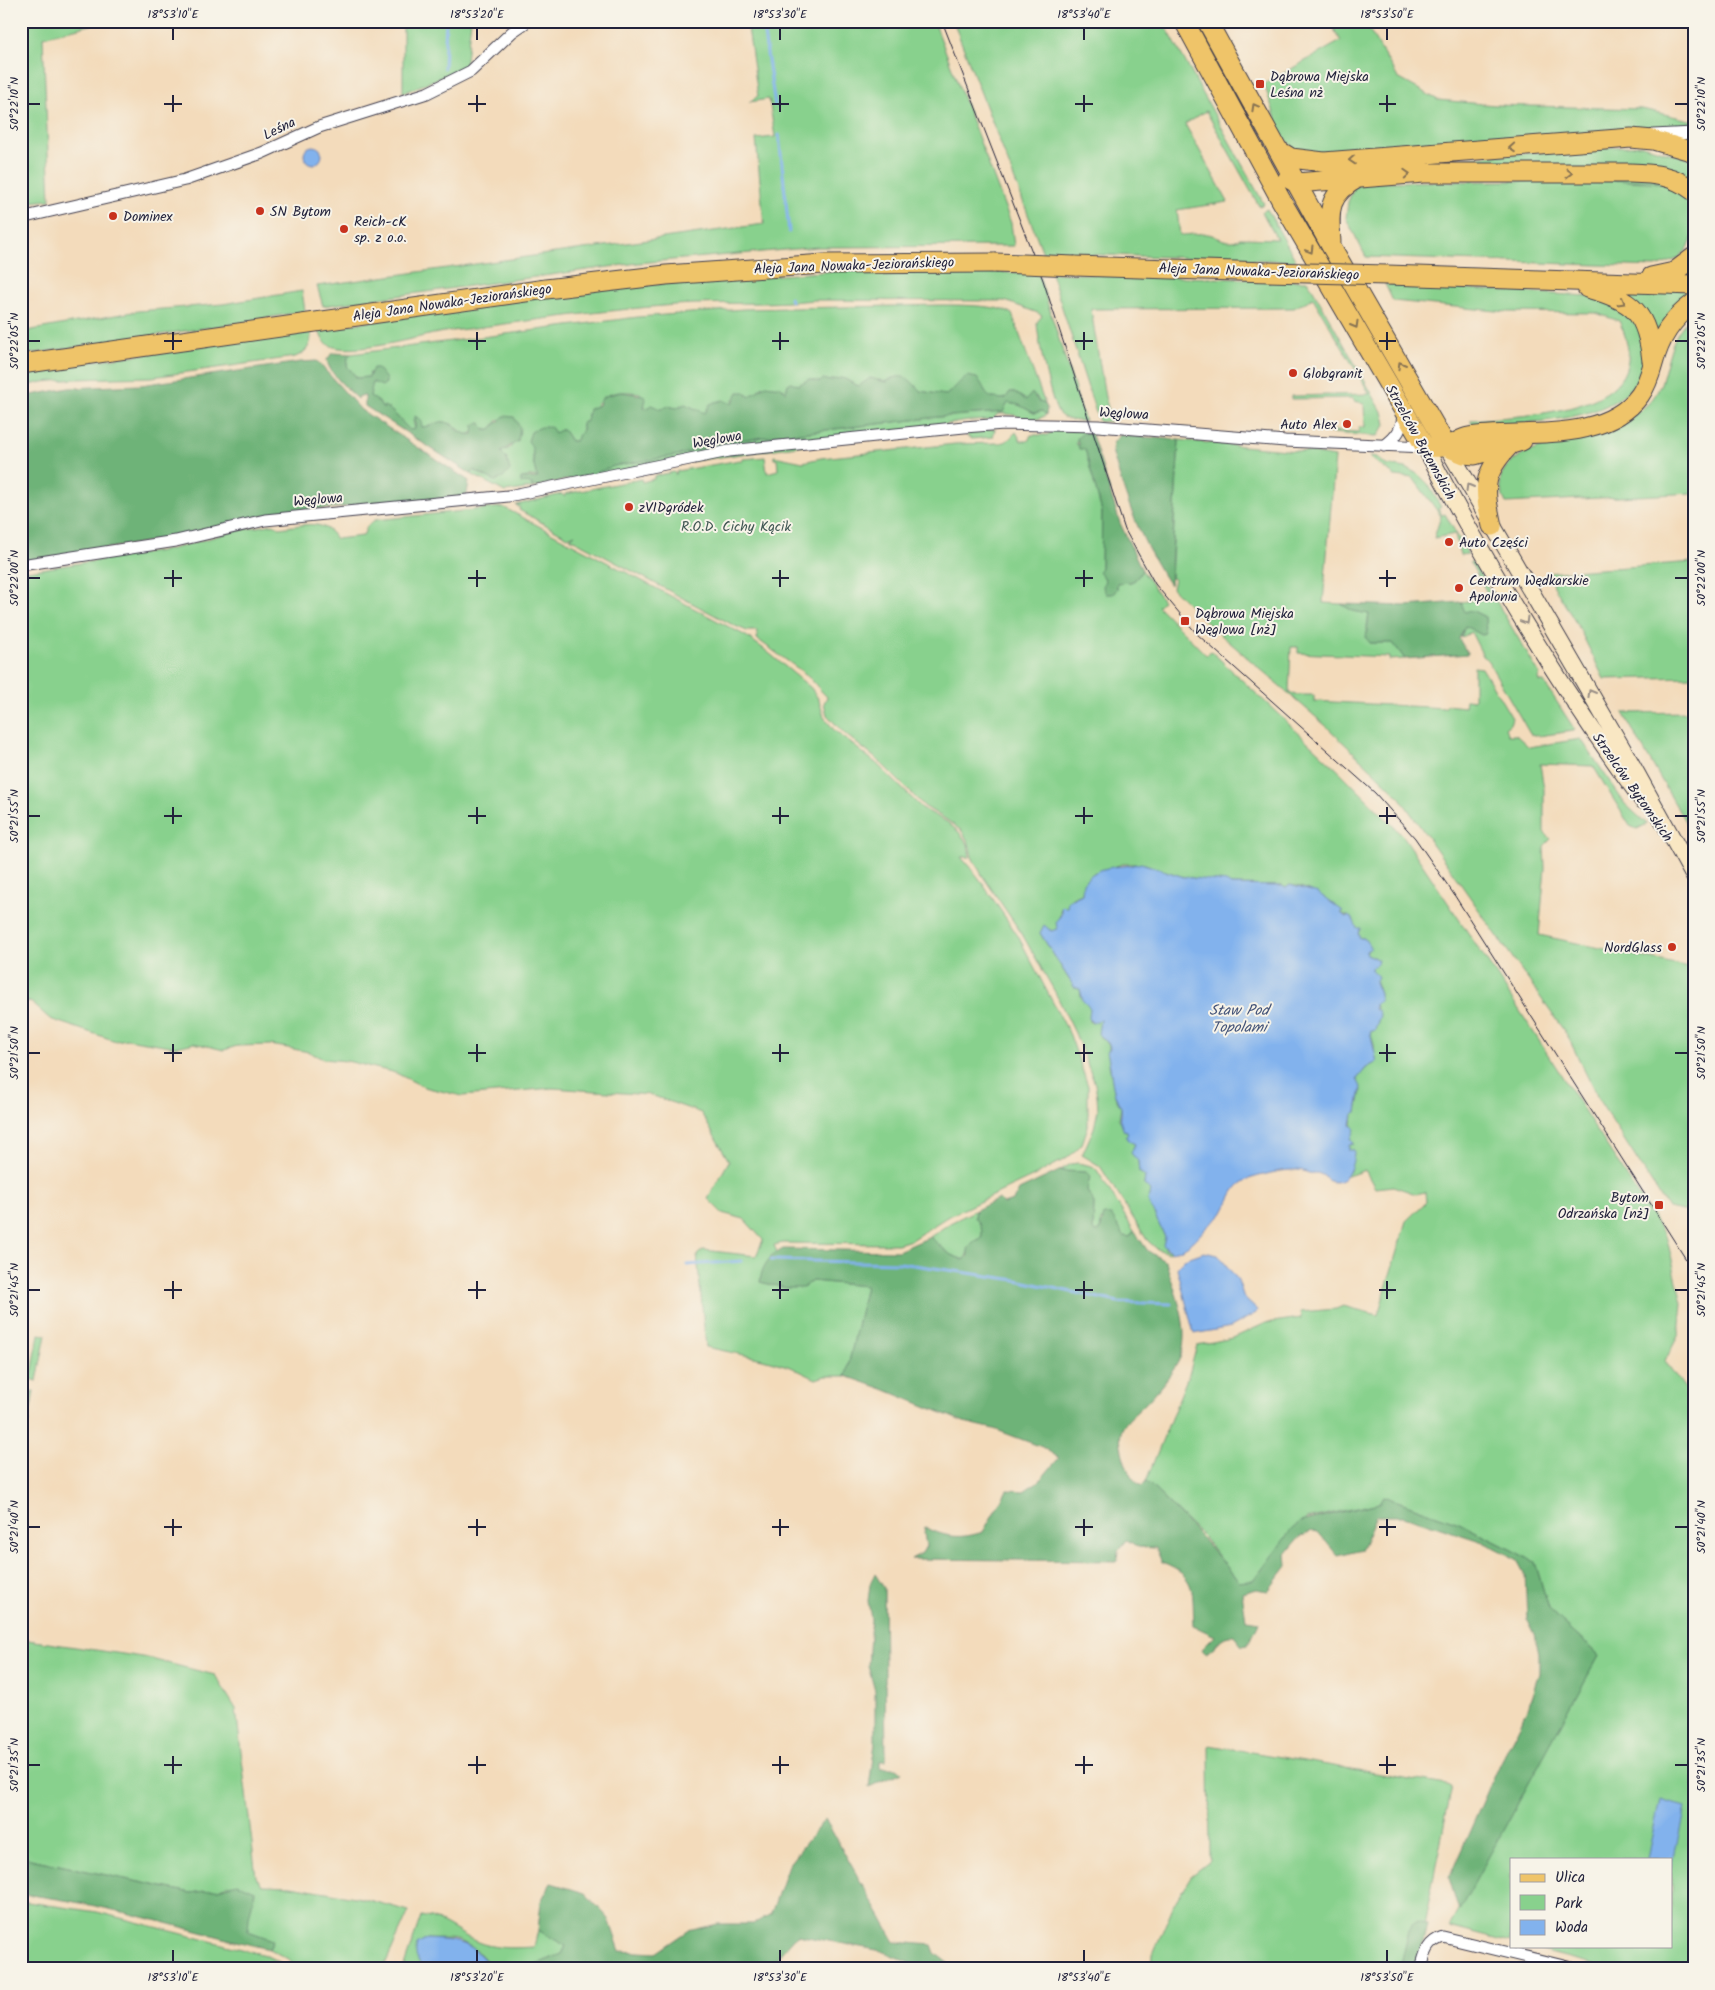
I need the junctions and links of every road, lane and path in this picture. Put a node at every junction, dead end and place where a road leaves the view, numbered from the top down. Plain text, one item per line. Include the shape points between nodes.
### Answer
1 (528, 21) edge
2 (1184, 21) edge
3 (1207, 21) edge
4 (1694, 133) edge
5 (1631, 138) junction
6 (1278, 150) junction
7 (1694, 152) edge
8 (1255, 153) junction
9 (1324, 162) junction
10 (1358, 178) junction
11 (1296, 183) junction
12 (1694, 191) edge
13 (1290, 216) junction
14 (21, 218) edge
15 (1331, 246) junction
16 (1694, 257) edge
17 (1560, 281) junction
18 (1620, 283) junction
19 (1694, 285) edge
20 (1694, 303) edge
21 (21, 364) edge
22 (1652, 365) junction
23 (1423, 404) junction
24 (1403, 408) junction
25 (1542, 434) junction
26 (1466, 437) junction
27 (1384, 446) junction
28 (1509, 446) junction
29 (1425, 447) junction
30 (1447, 447) junction
31 (1492, 526) junction
32 (21, 565) edge
33 (1678, 850) junction
34 (1694, 877) edge
35 (1421, 1969) edge
36 (1576, 1969) edge

1 - 14 street, Leśna via 471,71 427,92 318,126 262,153 185,180
2 - 8 main road, Strzelców Bytomskich
6 -> 3 main road, Strzelców Bytomskich
4 - 5 street
5 - 7 main road via 1653,140
5 -> 9 main road
6 - 9 main road via 1291,158
6 - 11 main road, Strzelców Bytomskich
8 - 11 main road
8 - 13 main road, Strzelców Bytomskich
9 - 11 main road
10 - 11 main road
10 -> 12 main road via 1424,173 1627,172 1659,174 1680,180
10 - 15 main road via 1339,190 1331,204
11 - 13 main road via 1290,198
11 - 15 main road, Strzelców Bytomskich
13 -> 24 main road, Strzelców Bytomskich
23 -> 15 main road, Strzelców Bytomskich
16 - 18 main road via 1674,272
17 - 18 main road, Aleja Jana Nowaka-Jeziorańskiego
17 - 21 main road, Aleja Jana Nowaka-Jeziorańskiego, bridge via 996,263 876,263 699,272 546,289
17 -> 22 main road via 1600,292 1635,310 1646,326
18 - 19 main road, Aleja Jana Nowaka-Jeziorańskiego
20 - 22 main road via 1678,315 1662,336
22 - 25 main road via 1644,389 1624,411 1604,422
23 - 26 main road via 1455,432
23 - 30 main road, Strzelców Bytomskich
24 - 27 street via 1398,435
24 - 29 main road, Strzelców Bytomskich
25 - 26 main road
25 - 28 main road
26 - 30 main road
27 - 29 street, Węglowa
27 - 32 street, Węglowa via 1098,426 964,426 736,450 508,496 277,518 176,541
28 - 30 main road via 1475,455
28 - 31 main road via 1486,479 1485,494
29 - 30 main road
29 -> 33 main road, Strzelców Bytomskich via 1596,736
31 -> 30 main road, Strzelców Bytomskich
33 -> 31 main road, Strzelców Bytomskich via 1632,763
33 - 34 main road, Strzelców Bytomskich
35 - 36 street via 1426,1950 1431,1943 1443,1937

